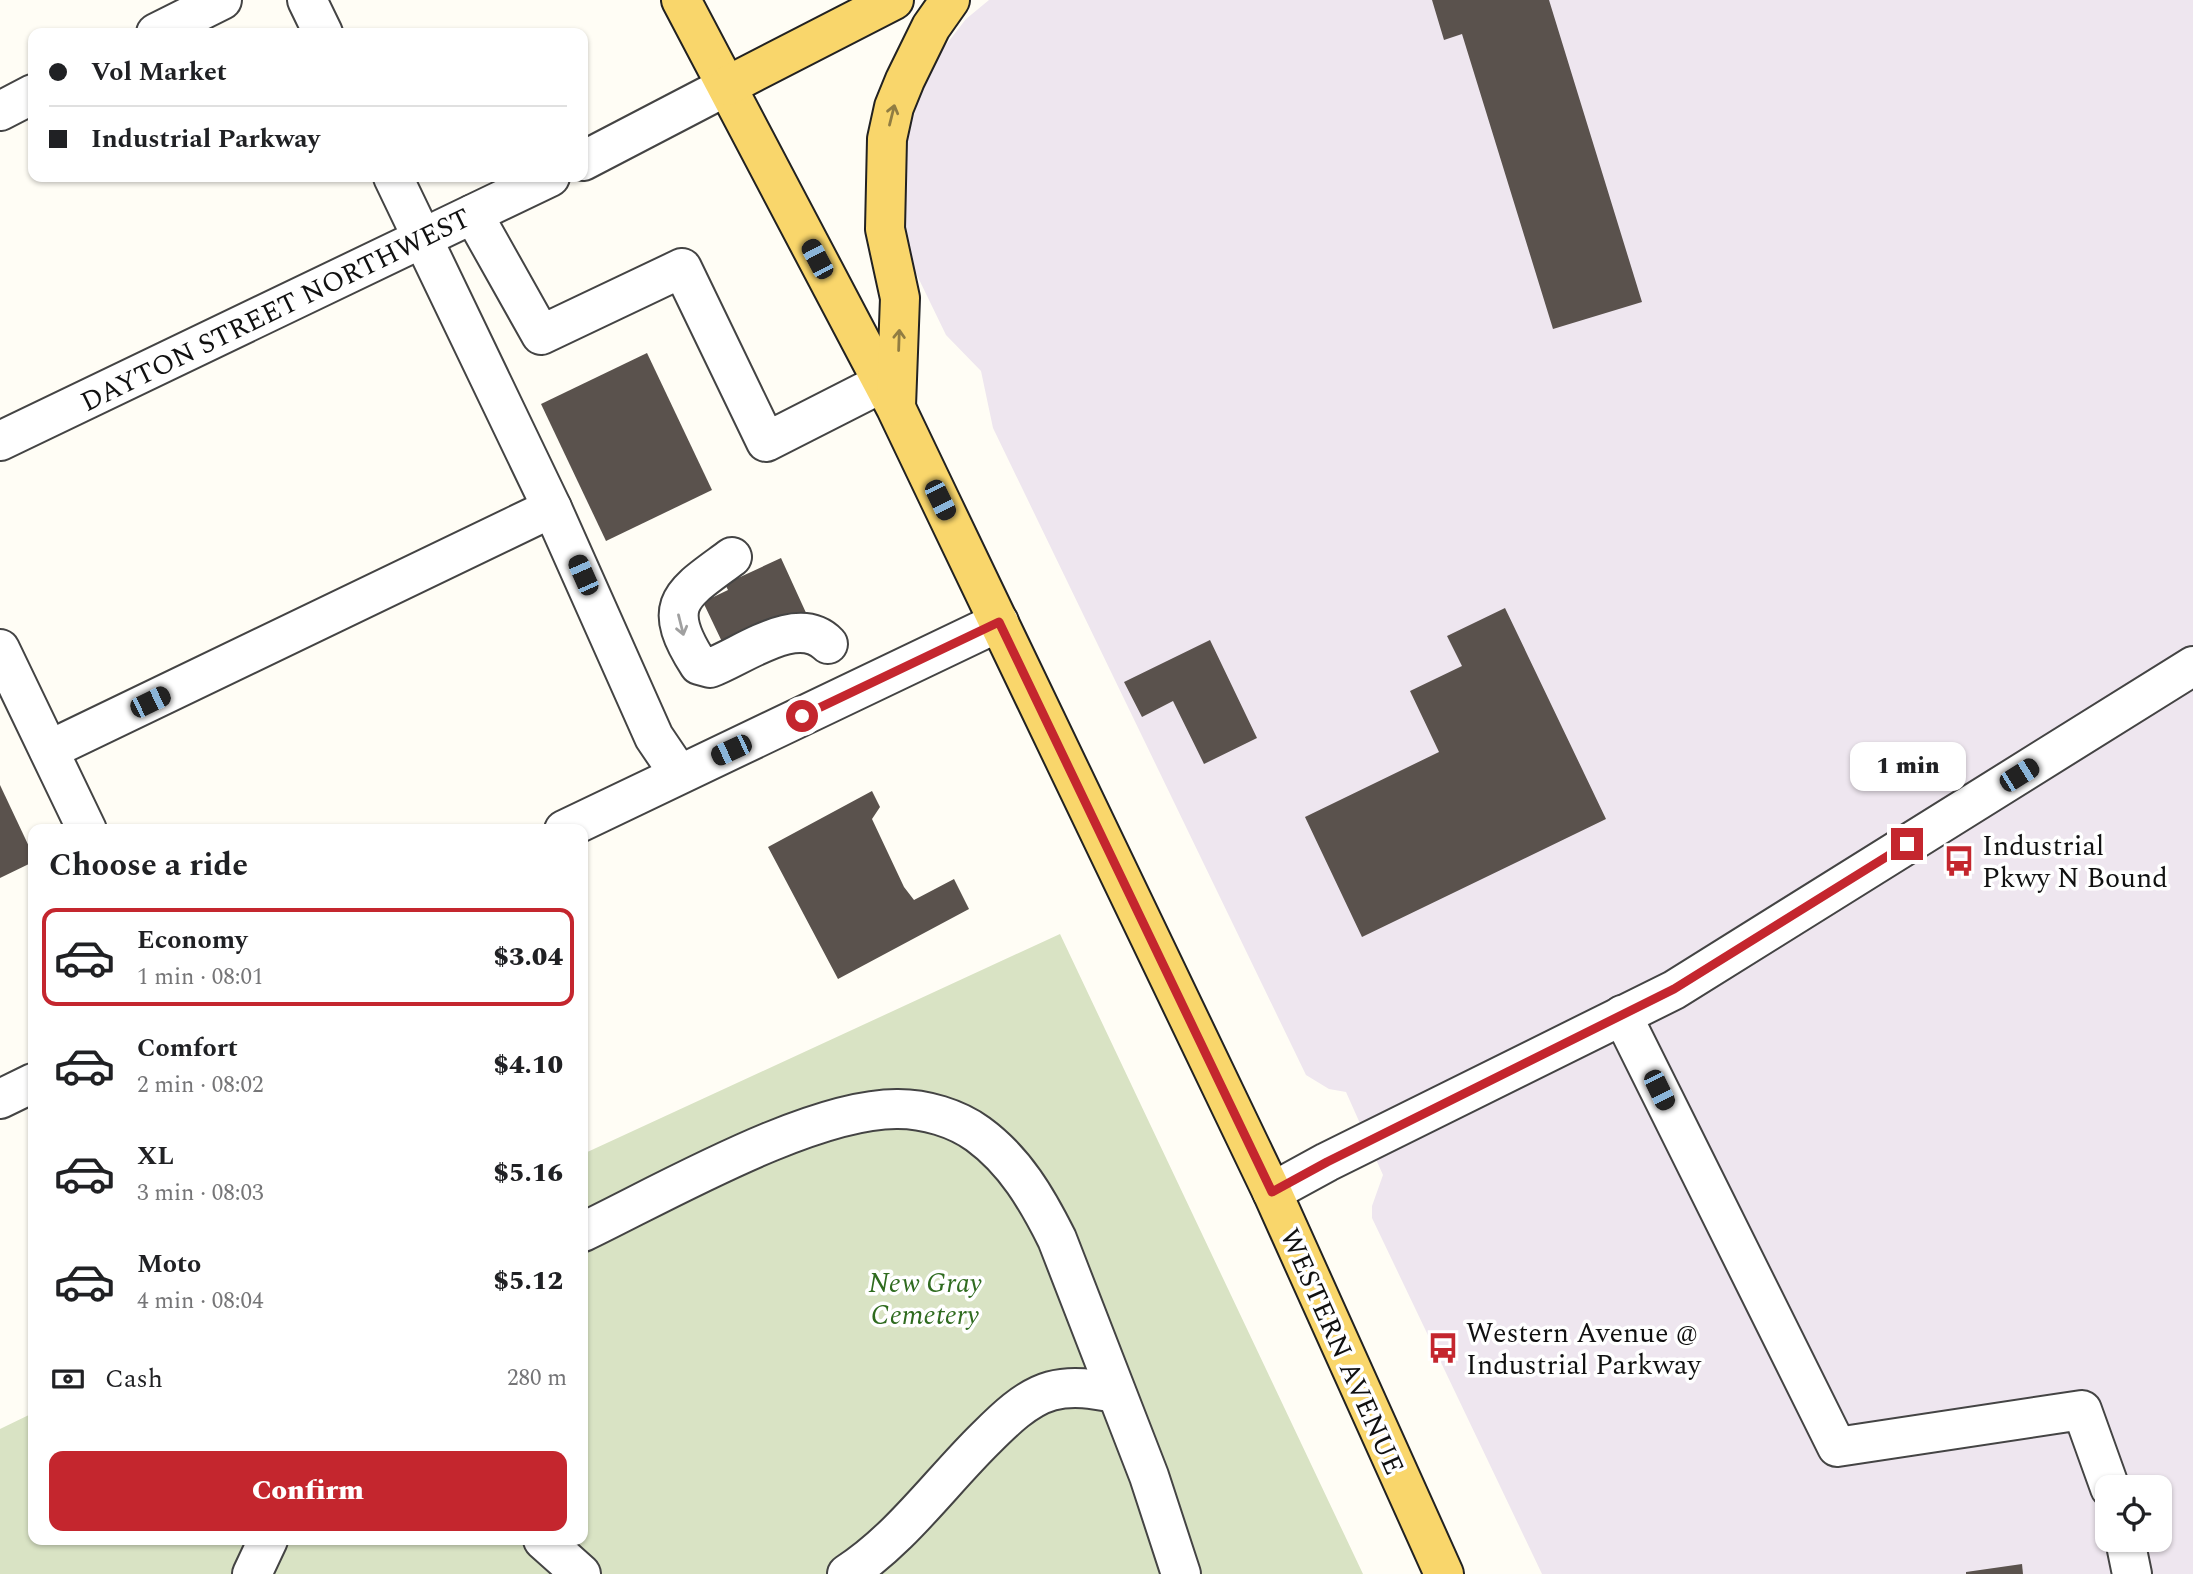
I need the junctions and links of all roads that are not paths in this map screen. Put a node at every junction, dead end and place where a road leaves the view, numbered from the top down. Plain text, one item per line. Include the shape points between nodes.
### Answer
1 (222, 0) edge
2 (307, 0) edge
3 (681, 0) edge
4 (894, 0) edge
5 (950, 0) edge
6 (166, 28) edge
7 (321, 28) edge
8 (727, 86) junction
9 (28, 97) edge
10 (0, 111) edge
11 (588, 158) edge
12 (396, 182) edge
13 (540, 182) edge
14 (473, 214) junction
15 (424, 239) junction
16 (889, 395) junction
17 (0, 441) edge
18 (552, 508) junction
19 (732, 557) dead end
20 (999, 622) junction
21 (828, 645) dead end
22 (0, 649) edge
23 (2193, 666) edge
24 (49, 750) junction
25 (679, 774) junction
26 (85, 824) edge
27 (576, 824) edge
28 (1622, 1015) junction
29 (28, 1085) edge
30 (0, 1099) edge
31 (1272, 1192) junction
32 (588, 1230) edge
33 (1115, 1393) junction
34 (2105, 1475) edge
35 (266, 1545) edge
36 (549, 1545) edge
37 (2128, 1552) edge
38 (252, 1574) edge
39 (581, 1574) edge
40 (847, 1574) edge
41 (1181, 1574) edge
42 (1444, 1574) edge
43 (2132, 1574) edge

1 - 6 street
2 - 7 street
3 - 8 main road, WESTERN AVENUE
4 - 8 main road
16 -> 5 main road via 900,298 885,229 887,139 905,80
8 - 11 street
8 - 16 main road, WESTERN AVENUE
9 - 10 street
12 - 15 street
13 - 14 street, DAYTON STREET NORTHWEST
14 - 15 street, DAYTON STREET NORTHWEST
14 - 16 street via 541,335 682,268 766,442
15 - 17 street, DAYTON STREET NORTHWEST
15 - 18 street
16 - 20 main road, WESTERN AVENUE
18 - 24 street
18 - 25 street via 654,737
19 -> 21 street via 680,600 682,631 699,665 710,668 791,631 818,635
20 - 25 street
20 - 31 main road, WESTERN AVENUE
22 - 24 street
23 - 28 street via 1674,989
24 - 26 street
25 - 27 street
28 - 31 street
28 - 34 street via 1837,1447 2082,1410
29 - 30 street
31 - 42 main road, WESTERN AVENUE
32 - 33 street via 733,1160 833,1120 898,1109 928,1112 976,1133 999,1152 1033,1195 1057,1239
33 - 40 street via 1068,1388 1028,1402
33 - 41 street via 1149,1476
35 - 38 street
36 - 39 street
37 - 43 street

